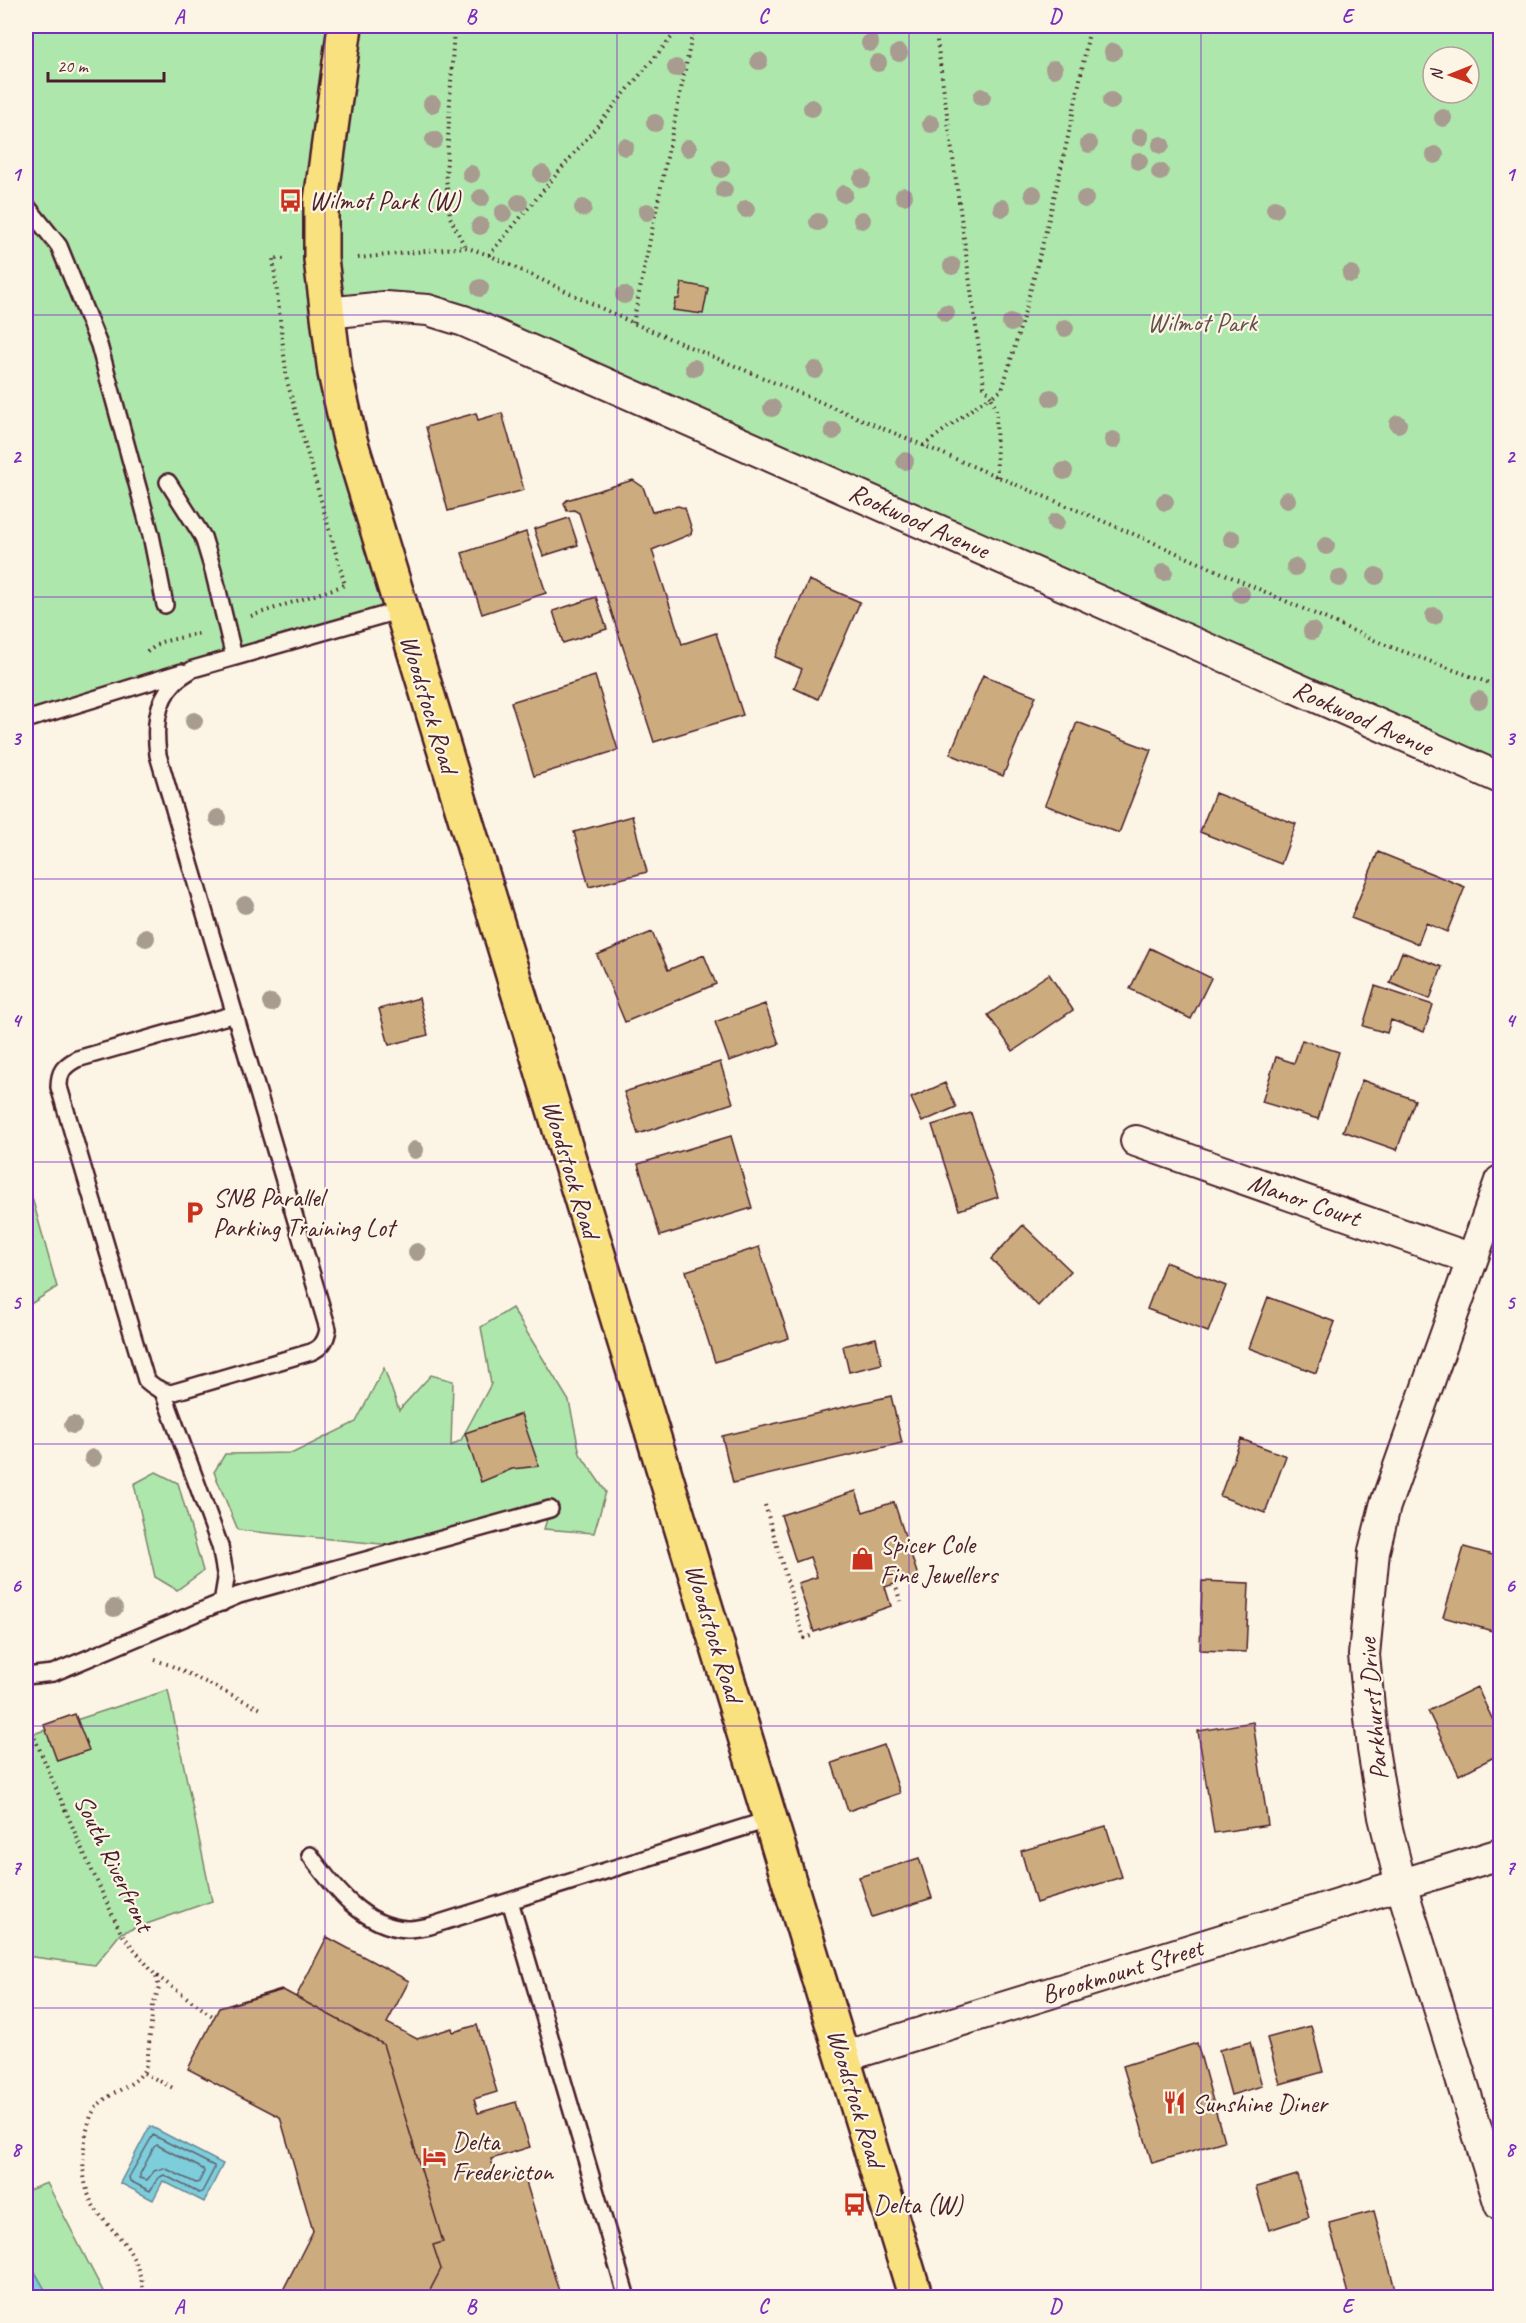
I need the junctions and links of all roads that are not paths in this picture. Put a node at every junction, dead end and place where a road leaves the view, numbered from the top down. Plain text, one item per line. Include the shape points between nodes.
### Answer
1 (345, 26) edge
2 (26, 205) edge
3 (327, 313) junction
4 (168, 482) dead end
5 (165, 605) dead end
6 (401, 610) junction
7 (234, 657) junction
8 (193, 669) junction
9 (26, 720) edge
10 (1500, 778) edge
11 (235, 1014) junction
12 (1136, 1141) dead end
13 (1500, 1181) edge
14 (1472, 1259) junction
15 (163, 1392) junction
16 (550, 1509) dead end
17 (222, 1603) junction
18 (26, 1676) edge
19 (771, 1819) junction
20 (1500, 1854) edge
21 (310, 1855) dead end
22 (1401, 1885) junction
23 (510, 1901) junction
24 (843, 2057) junction
25 (1500, 2205) edge
26 (627, 2298) edge
27 (916, 2298) edge

1 - 3 main road, Woodstock Road via 321,201 321,259
2 - 5 lane via 59,246 99,345 151,535
3 - 6 main road, Woodstock Road via 350,440
3 - 10 street, Rookwood Avenue via 385,307 428,310 464,321
4 - 7 lane via 203,537
6 - 7 lane
6 - 19 main road, Woodstock Road
7 - 8 lane
8 - 9 lane
8 - 11 lane via 173,683 160,705 155,730 157,747
11 - 15 lane via 328,1329 327,1339 311,1352 171,1393
11 - 15 lane via 77,1059 59,1074 59,1087 146,1380
12 - 14 street, Manor Court
13 - 14 street, Parkhurst Drive
14 - 22 street, Parkhurst Drive via 1385,1506 1374,1551 1368,1603 1364,1654 1373,1749
15 - 17 lane via 220,1546 226,1579
16 - 17 lane via 239,1595
17 - 18 lane via 53,1673
19 - 23 lane
19 - 24 main road, Woodstock Road
20 - 22 street, Brookmount Street
21 - 23 lane via 332,1887 383,1924 407,1929 430,1926
22 - 24 street, Brookmount Street
22 - 25 street, Parkhurst Drive
23 - 26 lane
24 - 27 main road, Woodstock Road

